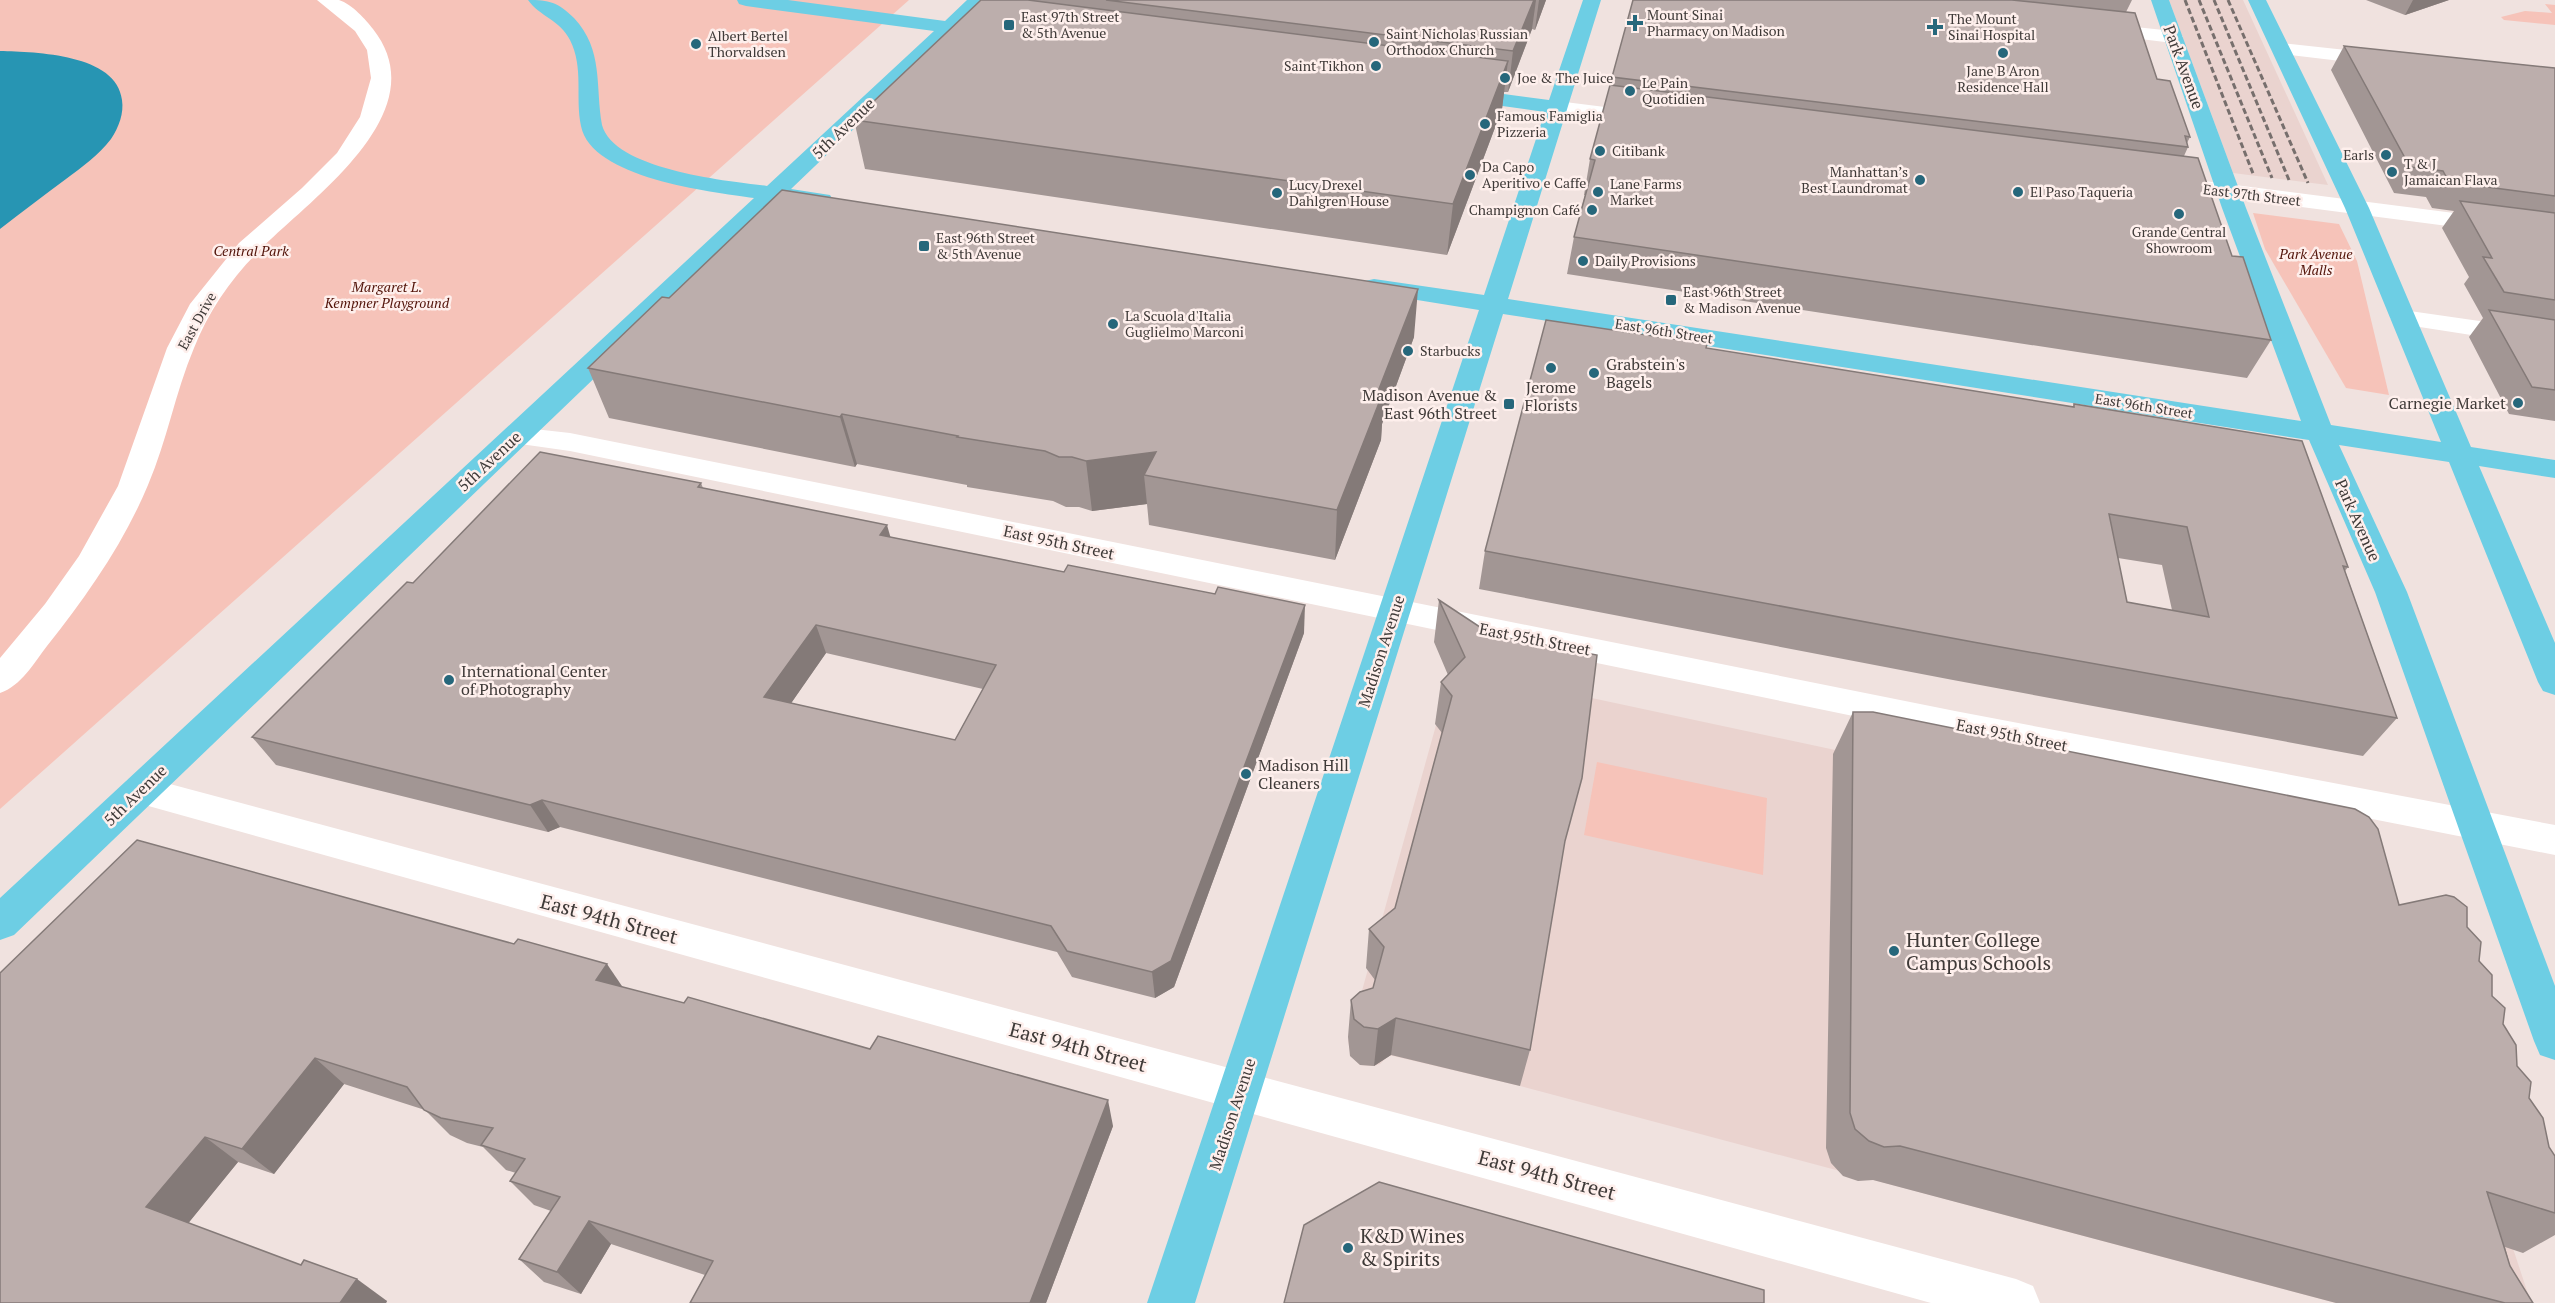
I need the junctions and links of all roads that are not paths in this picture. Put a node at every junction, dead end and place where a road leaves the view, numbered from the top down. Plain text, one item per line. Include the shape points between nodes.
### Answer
1 (326, 0) edge
2 (537, 0) edge
3 (746, 0) edge
4 (978, 0) edge
5 (1592, 0) edge
6 (2160, 0) edge
7 (2258, 0) edge
8 (950, 27) junction
9 (2083, 28) edge
10 (980, 31) edge
11 (2173, 37) junction
12 (2281, 49) junction
13 (2403, 62) edge
14 (1442, 92) edge
15 (1557, 107) junction
16 (1661, 120) edge
17 (2145, 181) edge
18 (2229, 192) junction
19 (772, 194) junction
20 (843, 203) edge
21 (2357, 208) junction
22 (2555, 233) edge
23 (1346, 281) edge
24 (1493, 304) junction
25 (2403, 318) junction
26 (2555, 340) edge
27 (2320, 433) junction
28 (516, 436) junction
29 (2460, 455) junction
30 (2555, 469) edge
31 (1395, 610) junction
32 (0, 680) edge
33 (2555, 682) edge
34 (140, 790) junction
35 (2476, 824) junction
36 (2555, 840) edge
37 (0, 923) edge
38 (2555, 1041) edge
39 (1239, 1091) junction
40 (1171, 1303) edge
41 (2016, 1303) edge

1 - 32 street, East Drive via 364,28 378,52 380,92 370,120 340,161 255,241 203,304 182,344 133,486 111,529 67,597
2 - 19 main road via 571,26 585,46 591,124 594,135 607,149 641,167 686,181
3 - 8 main road
4 - 8 main road, 5th Avenue
5 - 15 main road, Madison Avenue
6 - 11 main road, Park Avenue
7 - 12 main road
8 - 10 main road
8 - 19 main road, 5th Avenue
9 - 11 street
11 - 18 main road, Park Avenue
12 - 13 street
12 - 21 main road
14 - 15 main road
15 - 16 street
15 - 24 main road, Madison Avenue
17 - 18 street, East 97th Street
18 - 21 street, East 97th Street
18 - 27 main road, Park Avenue
19 - 20 main road
19 - 28 main road, 5th Avenue
21 - 22 street, East 97th Street
21 - 25 main road
23 - 24 main road, East 96th Street
24 - 27 main road, East 96th Street
24 - 31 main road, Madison Avenue
25 - 26 street
25 - 29 main road
27 - 29 main road, East 96th Street
27 - 35 main road, Park Avenue via 2391,592
28 - 31 street, East 95th Street via 570,442
28 - 34 main road, 5th Avenue
29 - 30 main road, East 96th Street
29 - 33 main road
31 - 35 street, East 95th Street via 1955,724
31 - 39 main road, Madison Avenue
34 - 37 main road, 5th Avenue
34 - 39 street, East 94th Street
35 - 36 street, East 95th Street
35 - 38 main road, Park Avenue
39 - 40 main road, Madison Avenue
39 - 41 street, East 94th Street

